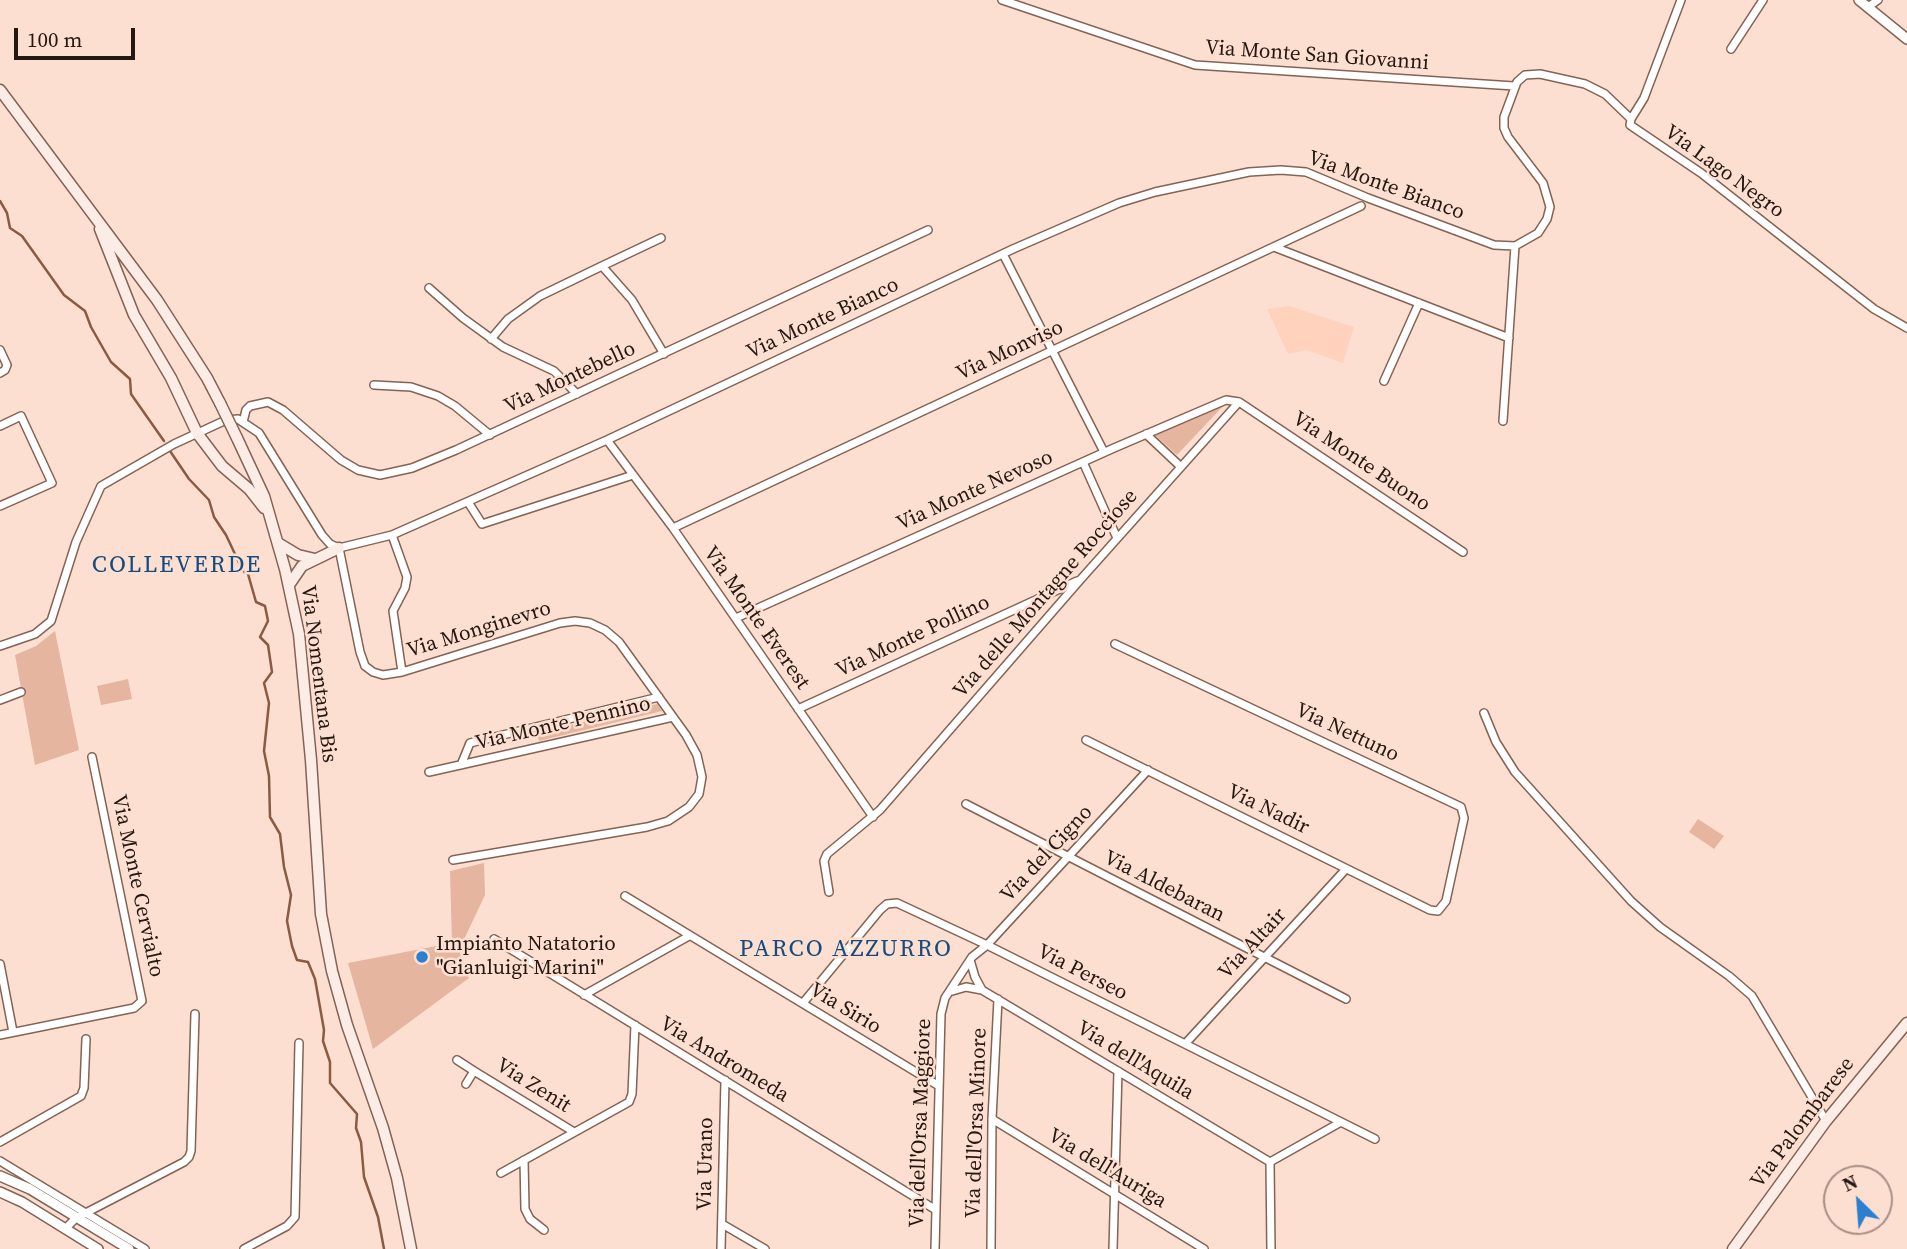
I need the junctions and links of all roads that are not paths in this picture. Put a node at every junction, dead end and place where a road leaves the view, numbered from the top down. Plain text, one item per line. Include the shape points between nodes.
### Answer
1 (1002, 0) edge
2 (1681, 0) edge
3 (1763, 0) edge
4 (1859, 0) edge
5 (1878, 0) edge
6 (1868, 7) junction
7 (1907, 39) edge
8 (1731, 50) dead end
9 (1514, 86) junction
10 (0, 90) edge
11 (1631, 119) junction
12 (1361, 206) dead end
13 (95, 215) junction
14 (928, 230) dead end
15 (661, 238) dead end
16 (1515, 246) junction
17 (1274, 247) junction
18 (1003, 254) junction
19 (602, 266) junction
20 (429, 288) dead end
21 (1419, 303) junction
22 (1907, 328) edge
23 (1509, 338) junction
24 (491, 339) junction
25 (0, 351) edge
26 (1052, 351) junction
27 (663, 354) junction
28 (0, 373) edge
29 (1384, 381) dead end
30 (374, 385) dead end
31 (576, 394) junction
32 (1239, 402) junction
33 (1503, 421) dead end
34 (243, 422) junction
35 (0, 425) edge
36 (197, 433) junction
37 (1146, 434) junction
38 (490, 435) junction
39 (607, 440) junction
40 (1104, 452) junction
41 (1083, 462) junction
42 (1181, 467) junction
43 (633, 475) junction
44 (467, 502) junction
45 (0, 506) edge
46 (270, 516) junction
47 (673, 528) junction
48 (392, 535) junction
49 (1117, 538) junction
50 (278, 543) junction
51 (339, 548) junction
52 (1463, 552) dead end
53 (315, 559) junction
54 (1081, 579) junction
55 (289, 585) junction
56 (736, 618) junction
57 (0, 636) edge
58 (1115, 644) dead end
59 (1, 646) edge
60 (402, 672) junction
61 (21, 692) dead end
62 (659, 697) junction
63 (0, 700) edge
64 (798, 709) junction
65 (1485, 713) dead end
66 (673, 717) junction
67 (1086, 740) dead end
68 (92, 757) dead end
69 (461, 765) junction
70 (1147, 770) junction
71 (429, 772) dead end
72 (967, 804) dead end
73 (873, 817) junction
74 (1067, 858) junction
75 (453, 860) dead end
76 (1346, 869) junction
77 (829, 892) dead end
78 (625, 896) dead end
79 (1434, 911) joint
80 (689, 936) junction
81 (494, 939) dead end
82 (987, 945) junction
83 (1265, 957) junction
84 (971, 960) junction
85 (0, 964) edge
86 (982, 990) junction
87 (948, 993) junction
88 (584, 995) junction
89 (998, 999) junction
90 (1346, 999) dead end
91 (803, 1003) junction
92 (195, 1014) dead end
93 (1907, 1023) edge
94 (635, 1025) junction
95 (13, 1032) junction
96 (0, 1035) edge
97 (86, 1039) dead end
98 (299, 1043) dead end
99 (1185, 1044) junction
100 (457, 1060) dead end
101 (474, 1070) junction
102 (1118, 1071) junction
103 (725, 1080) junction
104 (466, 1084) dead end
105 (939, 1086) junction
106 (992, 1119) junction
107 (1826, 1121) junction
108 (1341, 1122) junction
109 (574, 1132) junction
110 (1376, 1139) dead end
111 (0, 1142) edge
112 (524, 1160) junction
113 (0, 1161) edge
114 (1270, 1162) junction
115 (501, 1173) dead end
116 (0, 1176) edge
117 (0, 1192) edge
118 (1116, 1195) junction
119 (936, 1210) junction
120 (86, 1213) junction
121 (76, 1218) junction
122 (722, 1224) junction
123 (65, 1228) junction
124 (544, 1230) dead end
125 (98, 1249) edge
126 (129, 1249) edge
127 (145, 1249) edge
128 (244, 1249) edge
129 (411, 1249) edge
130 (721, 1249) edge
131 (765, 1249) edge
132 (935, 1249) edge
133 (990, 1249) edge
134 (1113, 1249) edge
135 (1204, 1249) edge
136 (1271, 1249) edge
137 (1733, 1249) edge

1 - 9 street, Via Monte San Giovanni via 1195,65
2 - 11 street via 1644,98
3 - 8 street
4 - 6 street
5 - 6 street
6 - 7 street
9 - 11 street via 1533,74 1570,80 1601,91
9 - 16 street via 1504,128 1544,183 1550,207 1538,233
10 - 13 main road, Via Nomentana Bis
11 - 22 street, Via Lago Negro via 1634,129 1701,173 1874,309
12 - 17 street, Via Monviso
13 - 36 main road via 134,315
13 - 46 main road, Via Nomentana Bis, bridge via 207,378
14 - 27 street, Via Montebello
15 - 19 street
16 - 18 street, Via Monte Bianco via 1494,244 1312,173 1281,170 1225,176 1143,195
16 - 23 street
17 - 21 street
17 - 26 street, Via Monviso
18 - 26 street
18 - 39 street, Via Monte Bianco
19 - 24 street via 540,296 508,319
19 - 27 street via 632,300
20 - 24 street
21 - 23 street
21 - 29 street
23 - 33 street
24 - 31 street via 554,371
25 - 28 street via 7,365
26 - 40 street
26 - 47 street, Via Monviso
27 - 31 street, Via Montebello
30 - 38 street via 411,387 438,396
31 - 38 street, Via Montebello
32 - 37 street, Via Monte Nevoso via 1230,399
32 - 42 street, Via delle Montagne Rocciose
32 - 52 street, Via Monte Buono
34 - 36 street via 226,420
34 - 38 street, Via Montebello via 250,406 271,403 341,460 376,475 412,468
34 - 51 street via 267,443 322,535
35 - 45 street via 21,416 52,483
36 - 46 main road
36 - 59 street via 101,486 76,542 51,621 35,634
37 - 40 street, Via Monte Nevoso
37 - 42 street
39 - 43 street, Via Monte Everest
39 - 44 street, Via Monte Bianco
40 - 41 street, Via Monte Nevoso
41 - 49 street
41 - 56 street, Via Monte Nevoso
42 - 49 street, Via delle Montagne Rocciose
43 - 44 street via 482,524
43 - 47 street, Via Monte Everest
44 - 48 street, Via Monte Bianco
46 - 50 main road, Via Nomentana Bis
47 - 56 street, Via Monte Everest
48 - 51 street, Via Monte Bianco
48 - 60 street via 406,575 393,614
49 - 54 street, Via delle Montagne Rocciose
50 - 53 main road
50 - 55 main road, Via Nomentana Bis
51 - 53 main road
51 - 60 street, Via Monginevro via 365,666 377,674
53 - 55 main road via 300,568
54 - 64 street, Via Monte Pollino
54 - 73 street, Via delle Montagne Rocciose
55 - 129 main road, Via Nomentana Bis via 311,760 321,914 347,1025 397,1178
56 - 64 street, Via Monte Everest
57 - 59 street
58 - 79 street, Via Nettuno via 1461,807 1464,818 1448,896 1442,908
60 - 62 street, Via Monginevro via 560,623 580,621 599,627 619,642
61 - 63 street
62 - 66 street, Via Monginevro
62 - 69 street, Via Monte Pennino via 470,743
64 - 73 street, Via Monte Everest
65 - 107 street via 1496,743 1515,772 1631,901 1752,996
66 - 69 street, Via Monte Pennino
66 - 75 street, Via Monginevro via 693,747 701,771 699,794 682,813 653,826
67 - 70 street, Via Nadir
68 - 95 street, Via Monte Cervialto via 143,999 134,1008
69 - 71 street, Via Monte Pennino
70 - 74 street, Via del Cigno
70 - 76 street, Via Nadir
72 - 74 street, Via Aldebaran
73 - 77 street, Via delle Montagne Rocciose via 825,856
74 - 82 street, Via del Cigno
74 - 83 street, Via Aldebaran
76 - 79 street, Via Nadir
76 - 83 street, Via Altair
78 - 80 street, Via Sirio
80 - 88 street
80 - 91 street, Via Sirio
81 - 88 street, Via Andromeda
82 - 84 street, Via del Cigno
82 - 91 street, Via Perseo via 890,903
82 - 99 street, Via Perseo
83 - 90 street, Via Aldebaran
83 - 99 street, Via Altair
84 - 86 street
84 - 87 street, Via del Cigno
85 - 95 street
86 - 87 street, Via dell'Orsa Maggiore via 967,987
86 - 89 street, Via dell'Aquila
87 - 105 street, Via dell'Orsa Maggiore via 941,1014
88 - 94 street, Via Andromeda
89 - 102 street, Via dell'Aquila
89 - 106 street, Via dell'Orsa Minore
91 - 105 street, Via Sirio
92 - 120 street via 191,1154 184,1162
93 - 107 main road, Via Palombarese
94 - 103 street, Via Andromeda
94 - 109 street via 630,1100
95 - 96 street, Via Monte Cervialto
97 - 111 street via 81,1096
98 - 128 street via 295,1217
99 - 108 street, Via Perseo
100 - 101 street, Via Zenit
101 - 104 street, Via Zenit
101 - 109 street, Via Zenit
102 - 114 street, Via dell'Aquila
102 - 118 street
103 - 119 street, Via Andromeda
103 - 122 street, Via Urano
105 - 119 street, Via dell'Orsa Maggiore
106 - 118 street, Via dell'Auriga
106 - 133 street, Via dell'Orsa Minore
107 - 137 main road, Via Palombarese
108 - 110 street, Via Perseo
108 - 114 street
109 - 112 street
112 - 115 street
112 - 124 street via 525,1209
113 - 120 street
114 - 136 street
116 - 121 street
117 - 123 street
118 - 134 street
118 - 135 street, Via dell'Auriga
119 - 132 street, Via dell'Orsa Maggiore
120 - 121 street
120 - 127 street
121 - 123 street
121 - 126 street
122 - 130 street, Via Urano
122 - 131 street
123 - 125 street

